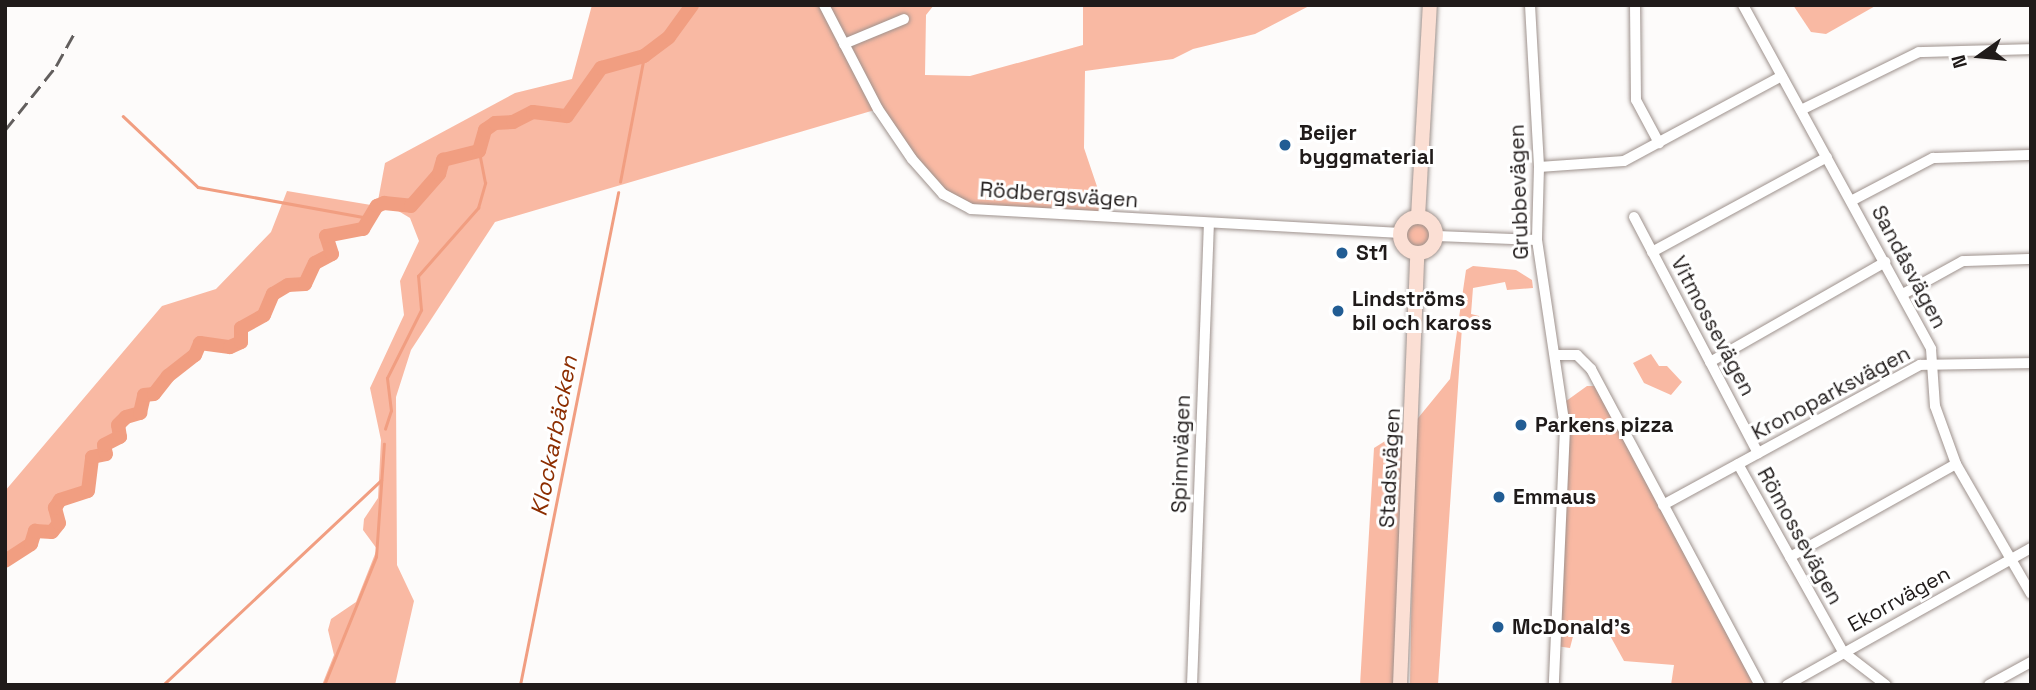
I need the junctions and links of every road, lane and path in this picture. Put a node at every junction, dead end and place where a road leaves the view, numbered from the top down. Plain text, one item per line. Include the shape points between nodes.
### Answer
1 (824, 5) edge
2 (1430, 5) edge
3 (1530, 5) edge
4 (1635, 5) edge
5 (1744, 5) edge
6 (904, 19) dead end
7 (844, 44) junction
8 (2031, 48) edge
9 (1782, 76) junction
10 (1801, 110) junction
11 (1659, 143) junction
12 (2031, 155) edge
13 (1827, 157) junction
14 (1539, 167) junction
15 (1851, 201) junction
16 (1418, 217) junction
17 (1634, 217) dead end
18 (1209, 225) junction
19 (1400, 233) junction
20 (1437, 236) junction
21 (1538, 240) junction
22 (1652, 252) junction
23 (1417, 253) junction
24 (2031, 259) edge
25 (1885, 261) junction
26 (1903, 294) junction
27 (1555, 355) junction
28 (1710, 362) junction
29 (2031, 363) edge
30 (1933, 364) junction
31 (1758, 453) junction
32 (1738, 464) junction
33 (1956, 464) junction
34 (1663, 505) junction
35 (2031, 548) edge
36 (1790, 556) junction
37 (2012, 559) junction
38 (2031, 594) edge
39 (1843, 652) junction
40 (2031, 662) edge
41 (1192, 685) edge
42 (1401, 685) edge
43 (1554, 685) edge
44 (1760, 685) edge
45 (1787, 685) edge
46 (1886, 685) edge
47 (1989, 685) edge

1 - 7 street, Rödbergsvägen
2 - 16 main road
3 - 14 street, Grubbevägen
4 - 11 street via 1636,100
5 - 9 street, Sandåsvägen
6 - 7 street
7 - 18 street, Rödbergsvägen via 912,159 943,194 971,209
8 - 10 street via 1919,52
9 - 10 street, Sandåsvägen
9 - 11 street
10 - 13 street, Sandåsvägen
11 - 14 street via 1614,164
12 - 15 street via 1933,158
13 - 15 street, Sandåsvägen
13 - 22 street
14 - 21 street, Grubbevägen
15 - 25 street, Sandåsvägen
16 - 19 main road via 1408,220
16 - 20 main road via 1431,222
17 - 22 street, Vitmossevägen
18 - 19 street, Rödbergsvägen
18 - 41 street, Spinnvägen
19 - 23 main road via 1405,247
20 - 21 street
20 - 23 main road via 1428,251
21 - 27 street, Grubbevägen
22 - 28 street, Vitmossevägen
23 - 42 main road, Stadsvägen
24 - 26 street via 1962,261
25 - 26 street, Sandåsvägen
25 - 28 street
26 - 30 street, Sandåsvägen via 1931,349
27 - 34 street via 1572,354 1587,362
27 - 43 street, Grubbevägen via 1564,452
28 - 31 street, Vitmossevägen
29 - 30 street, Kronoparksvägen
30 - 31 street, Kronoparksvägen via 1920,365
30 - 33 street, Sandåsvägen via 1936,406
31 - 32 street, Kronoparksvägen
32 - 34 street, Kronoparksvägen
32 - 36 street, Römossevägen
33 - 36 street
33 - 37 street, Sandåsvägen
34 - 44 street
35 - 37 street, Ekorrvägen
36 - 39 street, Römossevägen
37 - 38 street, Sandåsvägen
37 - 39 street, Ekorrvägen
39 - 45 street, Ekorrvägen
39 - 46 street, Römossevägen
40 - 47 street

